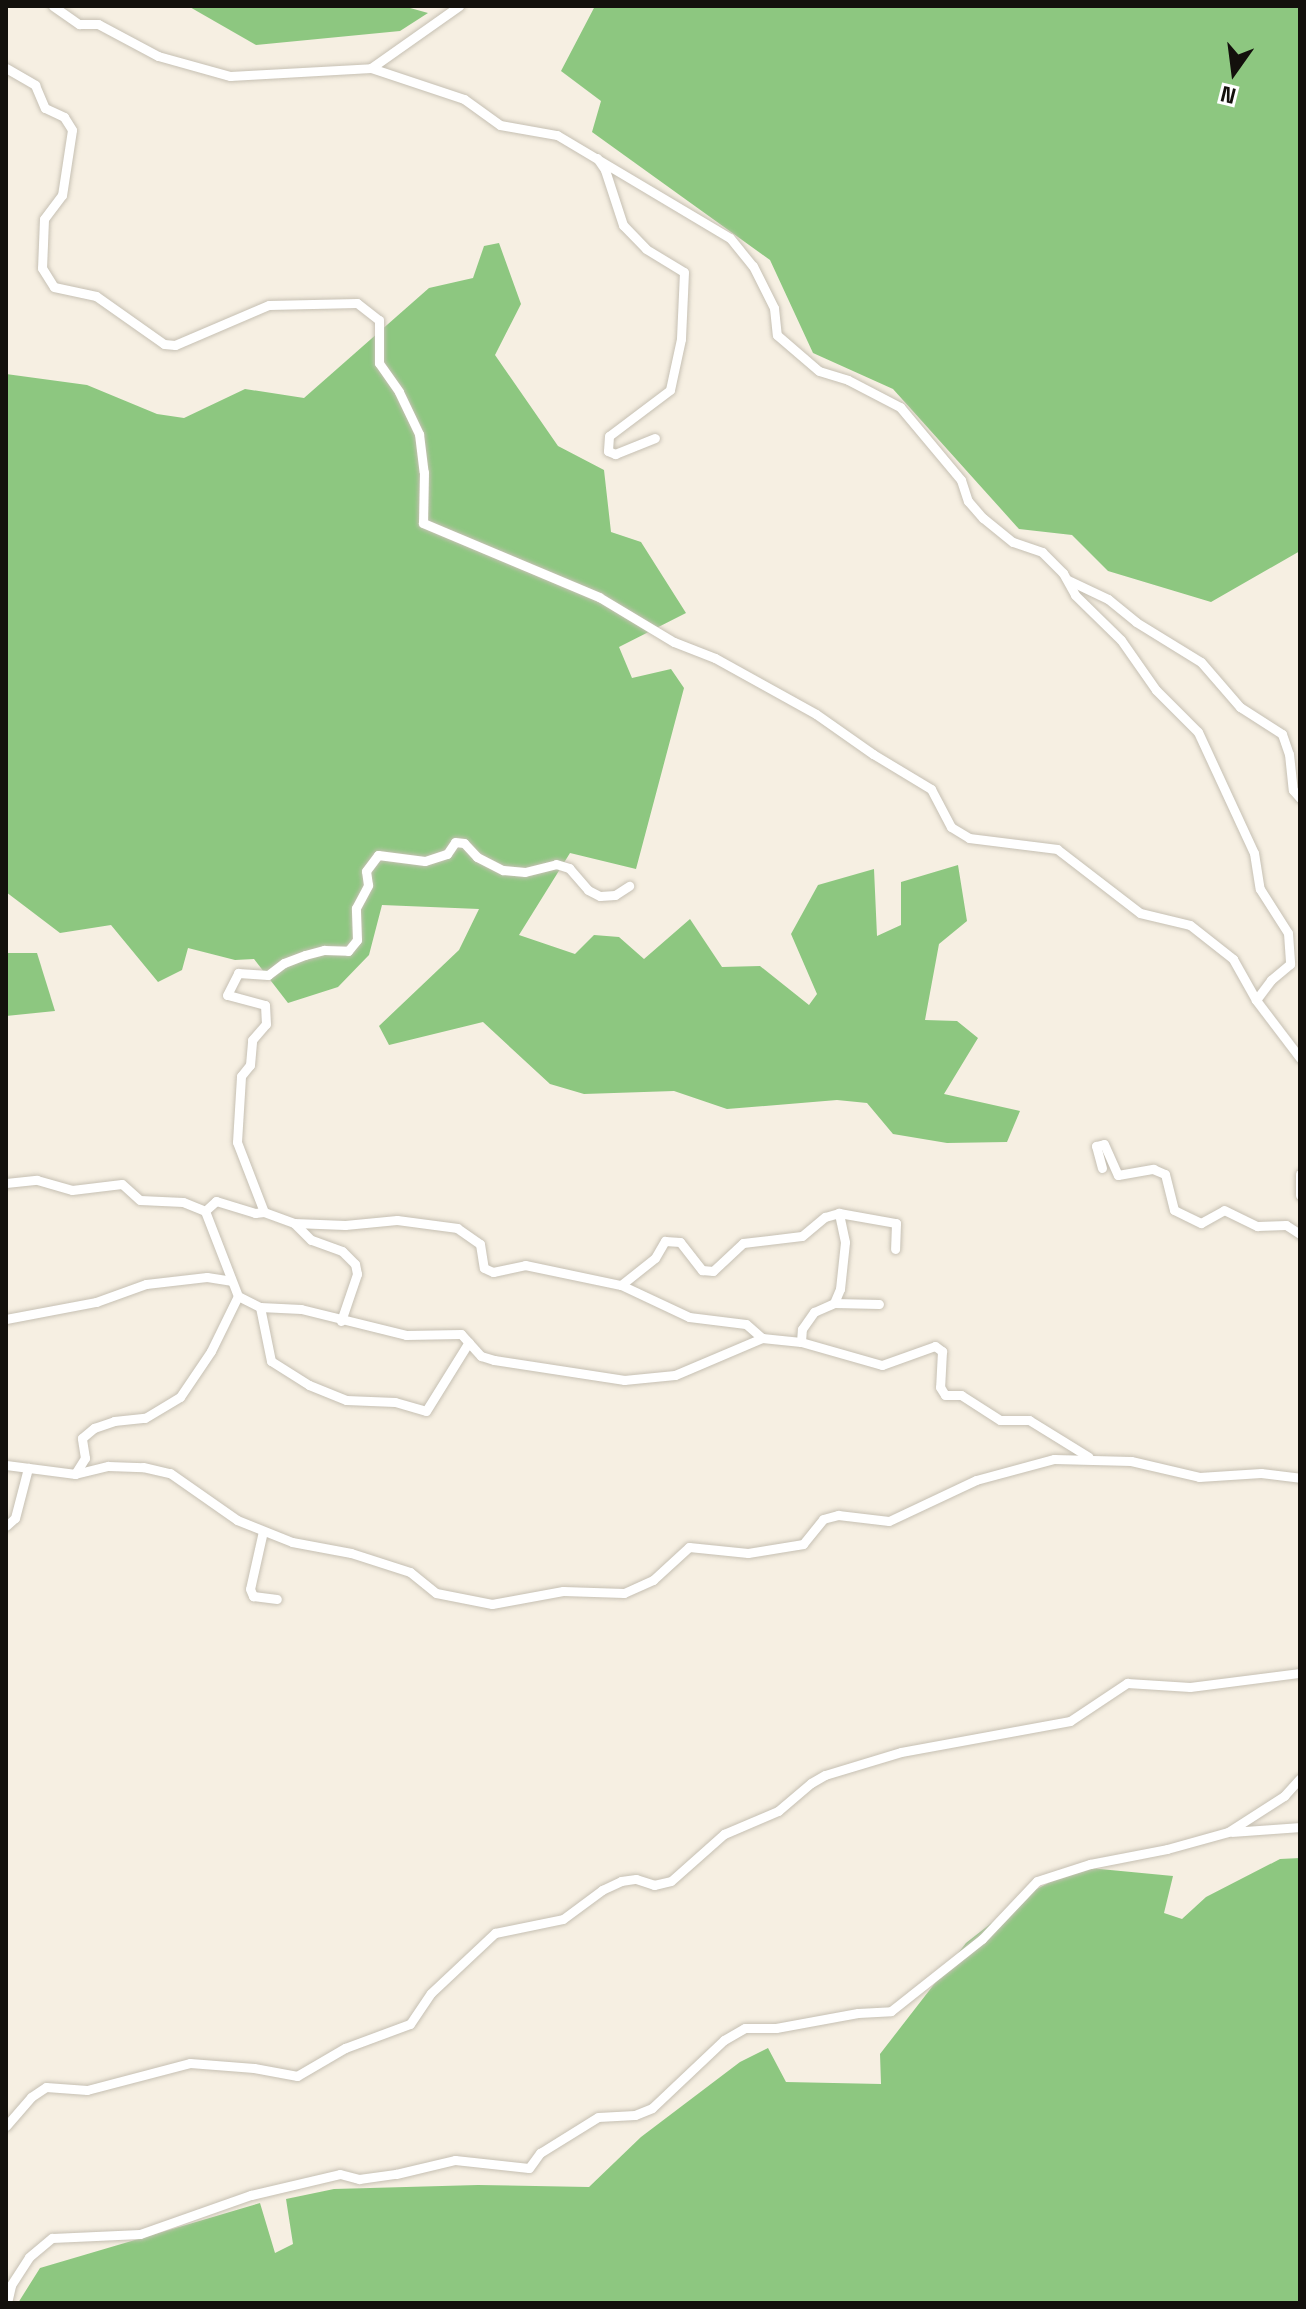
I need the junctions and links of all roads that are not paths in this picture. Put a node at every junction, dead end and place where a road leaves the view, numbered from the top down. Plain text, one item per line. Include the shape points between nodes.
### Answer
1 (53, 6) edge
2 (459, 6) edge
3 (6, 68) edge
4 (371, 68) junction
5 (595, 155) junction
6 (655, 438) dead end
7 (1068, 580) junction
8 (1300, 798) edge
9 (1259, 873) junction
10 (1248, 883) dead end
11 (629, 886) dead end
12 (1256, 1000) junction
13 (1300, 1058) edge
14 (1102, 1168) dead end
15 (1300, 1174) edge
16 (6, 1183) edge
17 (1300, 1195) edge
18 (205, 1211) junction
19 (264, 1212) junction
20 (839, 1213) junction
21 (294, 1223) junction
22 (1300, 1234) edge
23 (895, 1249) dead end
24 (231, 1281) junction
25 (621, 1285) junction
26 (238, 1296) junction
27 (834, 1303) junction
28 (879, 1304) dead end
29 (260, 1307) junction
30 (6, 1319) edge
31 (341, 1321) junction
32 (762, 1338) junction
33 (469, 1342) junction
34 (801, 1342) junction
35 (1091, 1459) junction
36 (6, 1465) edge
37 (28, 1468) junction
38 (75, 1474) junction
39 (1300, 1478) edge
40 (6, 1526) edge
41 (263, 1531) junction
42 (277, 1599) dead end
43 (1300, 1673) edge
44 (1300, 1778) edge
45 (1300, 1827) edge
46 (1228, 1832) junction
47 (6, 2126) edge
48 (7, 2303) edge

1 - 4 street via 79,24 98,24 158,56 230,76
2 - 4 street
3 - 12 street via 35,85 45,108 64,117 72,130 62,195 44,219 42,268 54,287 96,296 164,344 175,345 269,305 357,303 379,320 379,363 419,434 423,523 599,597 674,642 715,658 816,714 931,789 951,827 969,838 1057,849 1140,913 1190,925 1233,959
4 - 5 street via 464,99 500,125 557,135
5 - 6 street via 623,225 646,249 684,272 681,339 670,390 609,436 608,451 615,454
5 - 7 street via 730,238 753,266 774,308 777,335 819,371 900,407 961,480 968,501 983,518 1013,542 1042,552
7 - 8 street via 1108,599 1201,662 1240,707 1282,734 1293,790
7 - 9 street via 1156,690 1198,732
9 - 10 street
9 - 12 street via 1260,889 1288,933 1290,964
11 - 19 street via 600,896 569,868 556,864 525,872 503,870 477,857 464,843 455,842 447,854 425,861 378,855 366,871 368,885 356,908 357,940 348,951 305,955 268,975 238,973 227,995 265,1005 266,1024 252,1040 250,1065 241,1076 237,1142
12 - 13 street
14 - 22 street via 1096,1146 1104,1144 1118,1175 1153,1169 1165,1174 1174,1210 1201,1223 1224,1210 1257,1226 1286,1225
15 - 17 street
16 - 18 street via 37,1180 72,1190 122,1184 140,1200 183,1202
18 - 19 street via 216,1201
18 - 24 street
19 - 21 street
20 - 23 street via 896,1223
20 - 25 street via 802,1236 743,1243 713,1271 702,1270 680,1242 665,1241 655,1258
20 - 27 street via 845,1242
21 - 25 street via 397,1220 457,1228 480,1244 484,1268 493,1272 525,1265
21 - 31 street via 311,1240 342,1251 355,1264 357,1274
24 - 26 street
24 - 30 street via 207,1277 146,1284 96,1302
25 - 32 street via 689,1317 746,1324
26 - 29 street
26 - 38 street via 180,1397 145,1418 94,1428 82,1438 85,1458
27 - 28 street
27 - 34 street via 814,1312 802,1329
29 - 31 street via 301,1309
29 - 33 street via 271,1361 346,1400 395,1402 426,1411
31 - 33 street via 406,1335 461,1334
32 - 33 street via 675,1375 624,1380 494,1360 481,1356
32 - 34 street
34 - 35 street via 882,1365 935,1346 942,1351 940,1387 945,1395 961,1395 1000,1420 1029,1420
35 - 39 street via 1131,1461 1199,1477 1261,1473
35 - 41 street via 1054,1459 976,1480 889,1521 838,1515 823,1519 803,1544 748,1553 689,1547 653,1580 624,1593 563,1591 492,1604 436,1593 410,1572
36 - 37 street
37 - 38 street
37 - 40 street via 15,1518
38 - 41 street via 108,1466 170,1473 237,1520
41 - 42 street via 250,1589 253,1596
43 - 47 street via 1190,1687 1127,1683 1070,1721 901,1752 825,1775 778,1811 724,1834 671,1881 621,1881 563,1919 495,1933 431,1993 410,2024 345,2048 297,2076 190,2063 87,2090 46,2087
44 - 46 street via 1284,1796
45 - 46 street
46 - 48 street via 1037,1881 982,1939 891,2011 745,2028 724,2040 652,2108 635,2115 598,2117 540,2153 529,2168 455,2160 359,2179 340,2174 251,2195 140,2234 52,2238 29,2257 11,2285

